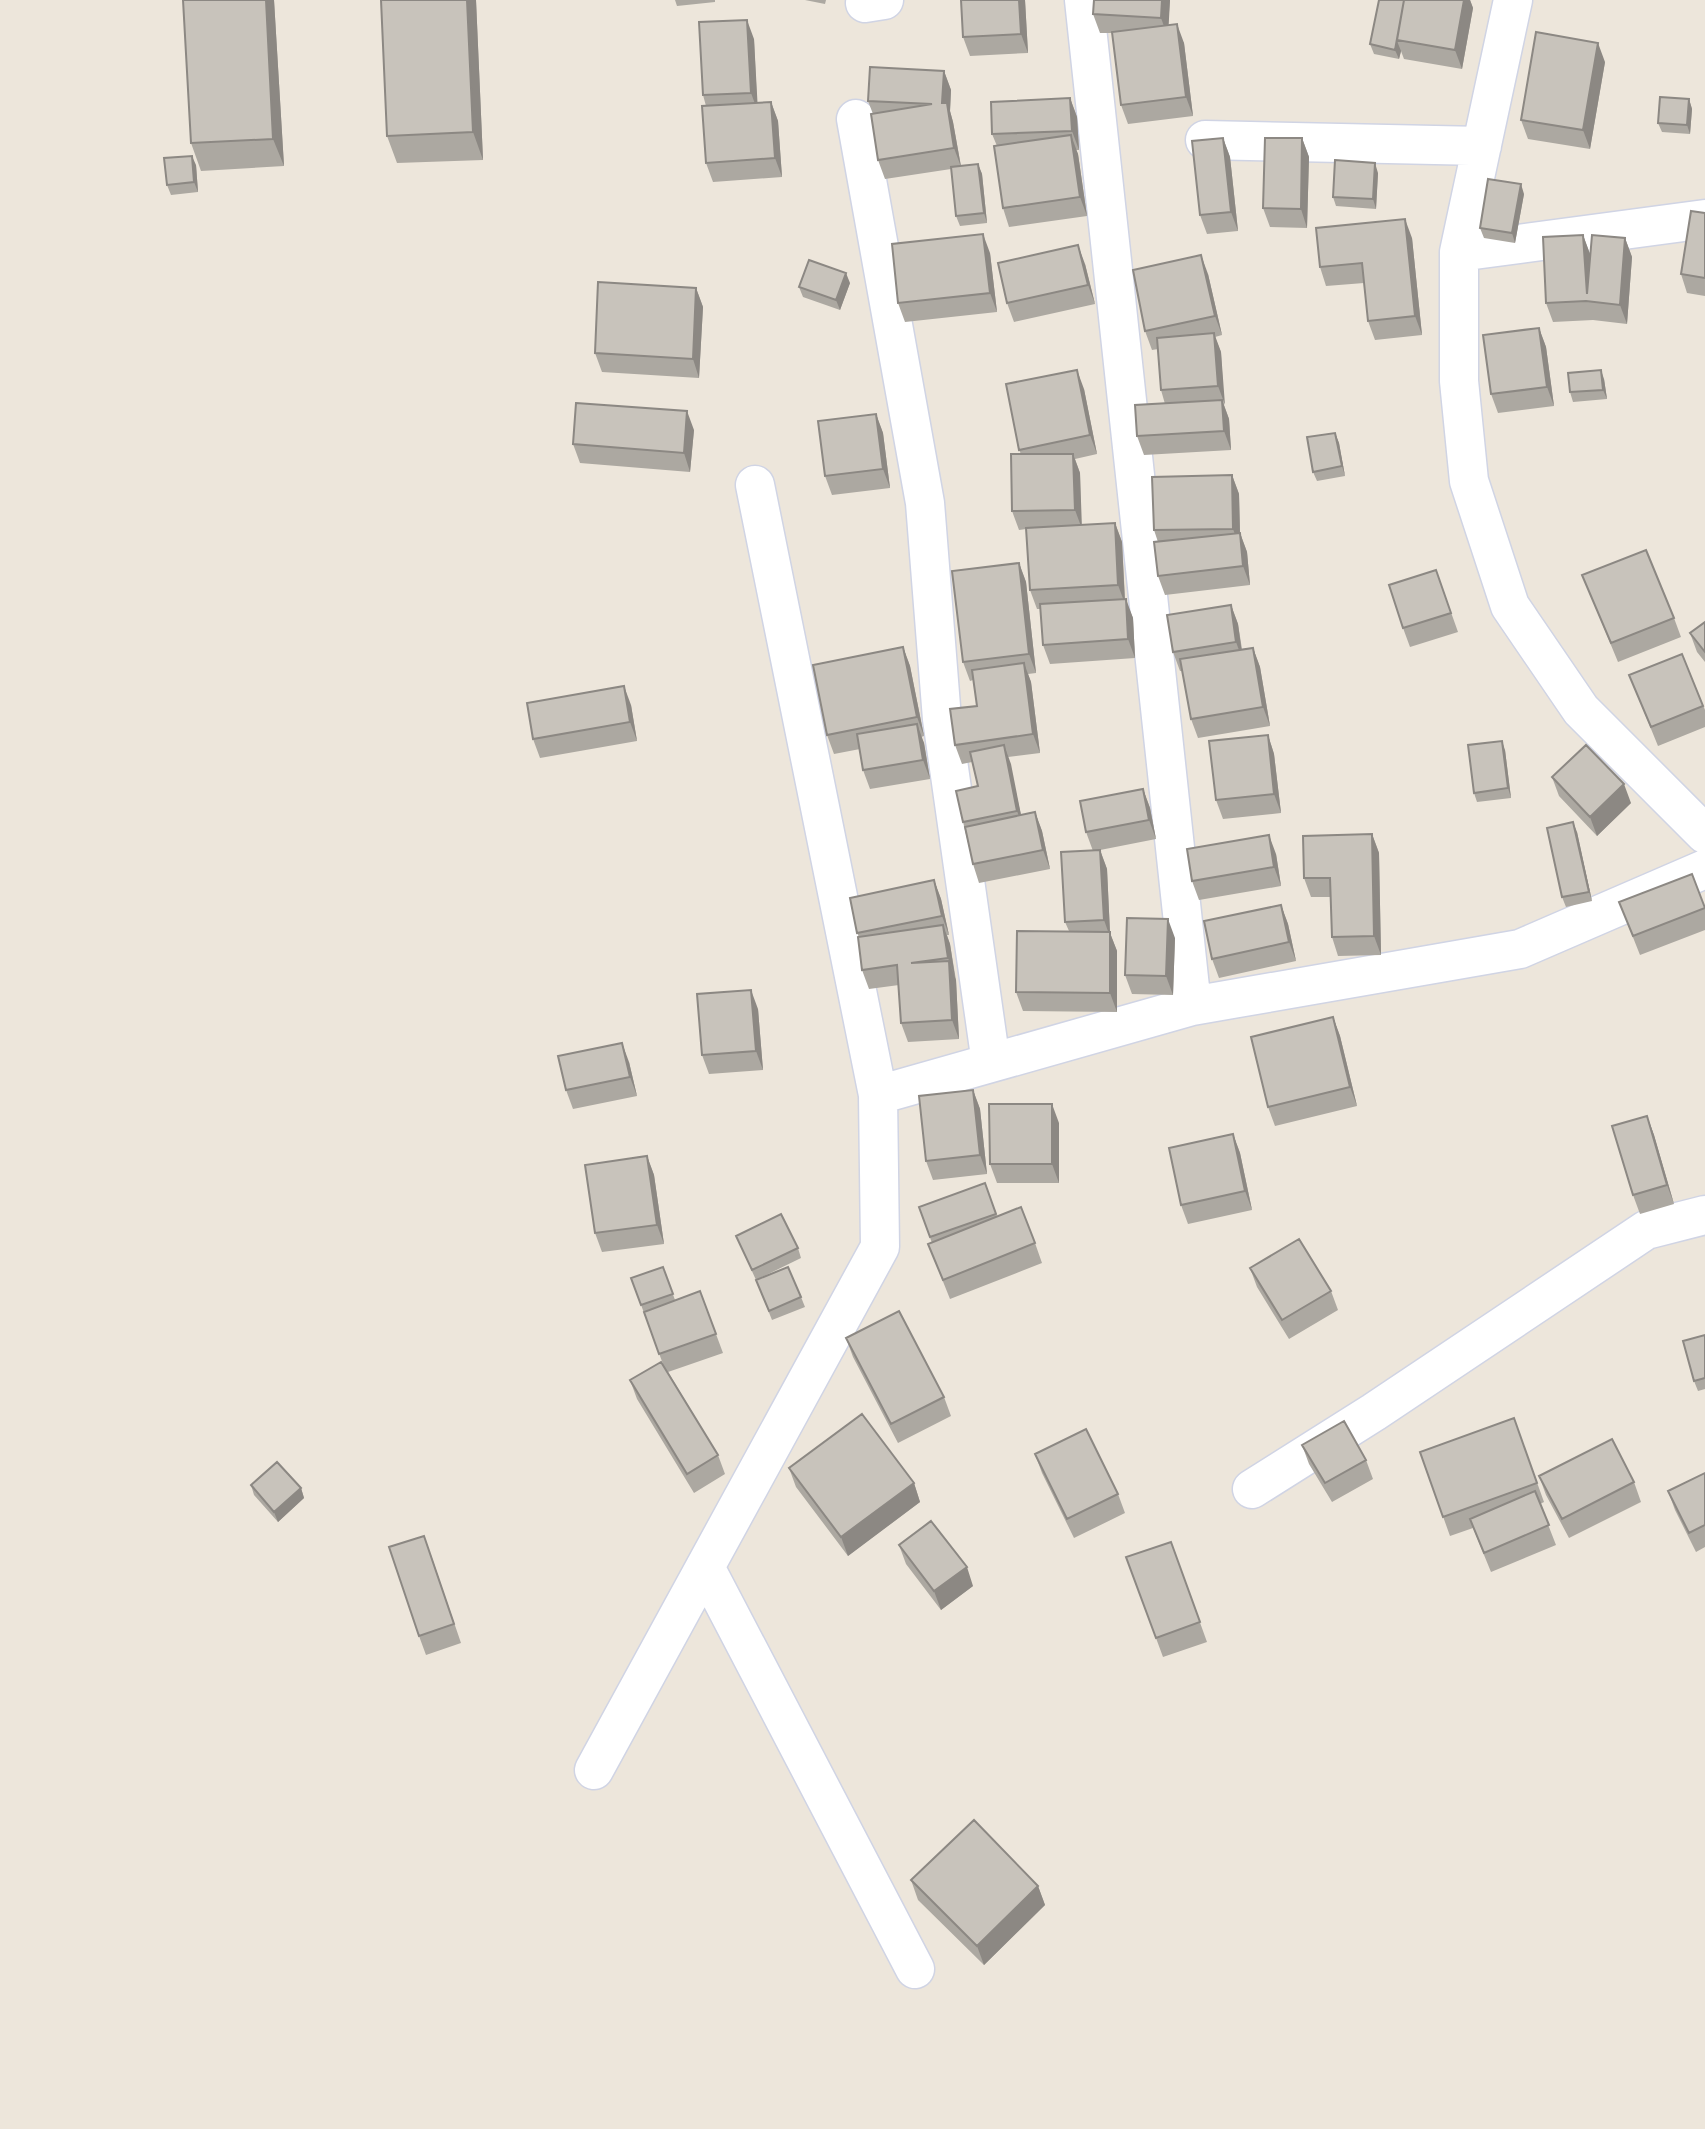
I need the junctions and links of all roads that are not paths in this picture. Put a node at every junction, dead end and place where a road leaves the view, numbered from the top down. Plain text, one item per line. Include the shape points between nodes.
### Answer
1 (1084, 0) edge
2 (1513, 0) edge
3 (856, 118) dead end
4 (1205, 140) edge
5 (1482, 146) junction
6 (1705, 219) edge
7 (1460, 252) junction
8 (755, 485) dead end
9 (1705, 834) edge
10 (1705, 869) edge
11 (1192, 1006) junction
12 (991, 1063) junction
13 (878, 1095) junction
14 (1705, 1215) edge
15 (1252, 1489) dead end
16 (705, 1567) junction
17 (594, 1770) dead end
18 (915, 1969) dead end

1 - 11 street
2 - 5 street
3 - 12 street via 925,503 942,719
4 - 5 street
5 - 7 street
6 - 7 street
7 - 9 street via 1459,381 1469,481 1510,606 1581,710
8 - 13 street
10 - 11 street via 1520,949
11 - 12 street
12 - 13 street
13 - 16 street via 880,1247
14 - 15 street via 1646,1230
16 - 17 street
16 - 18 street

